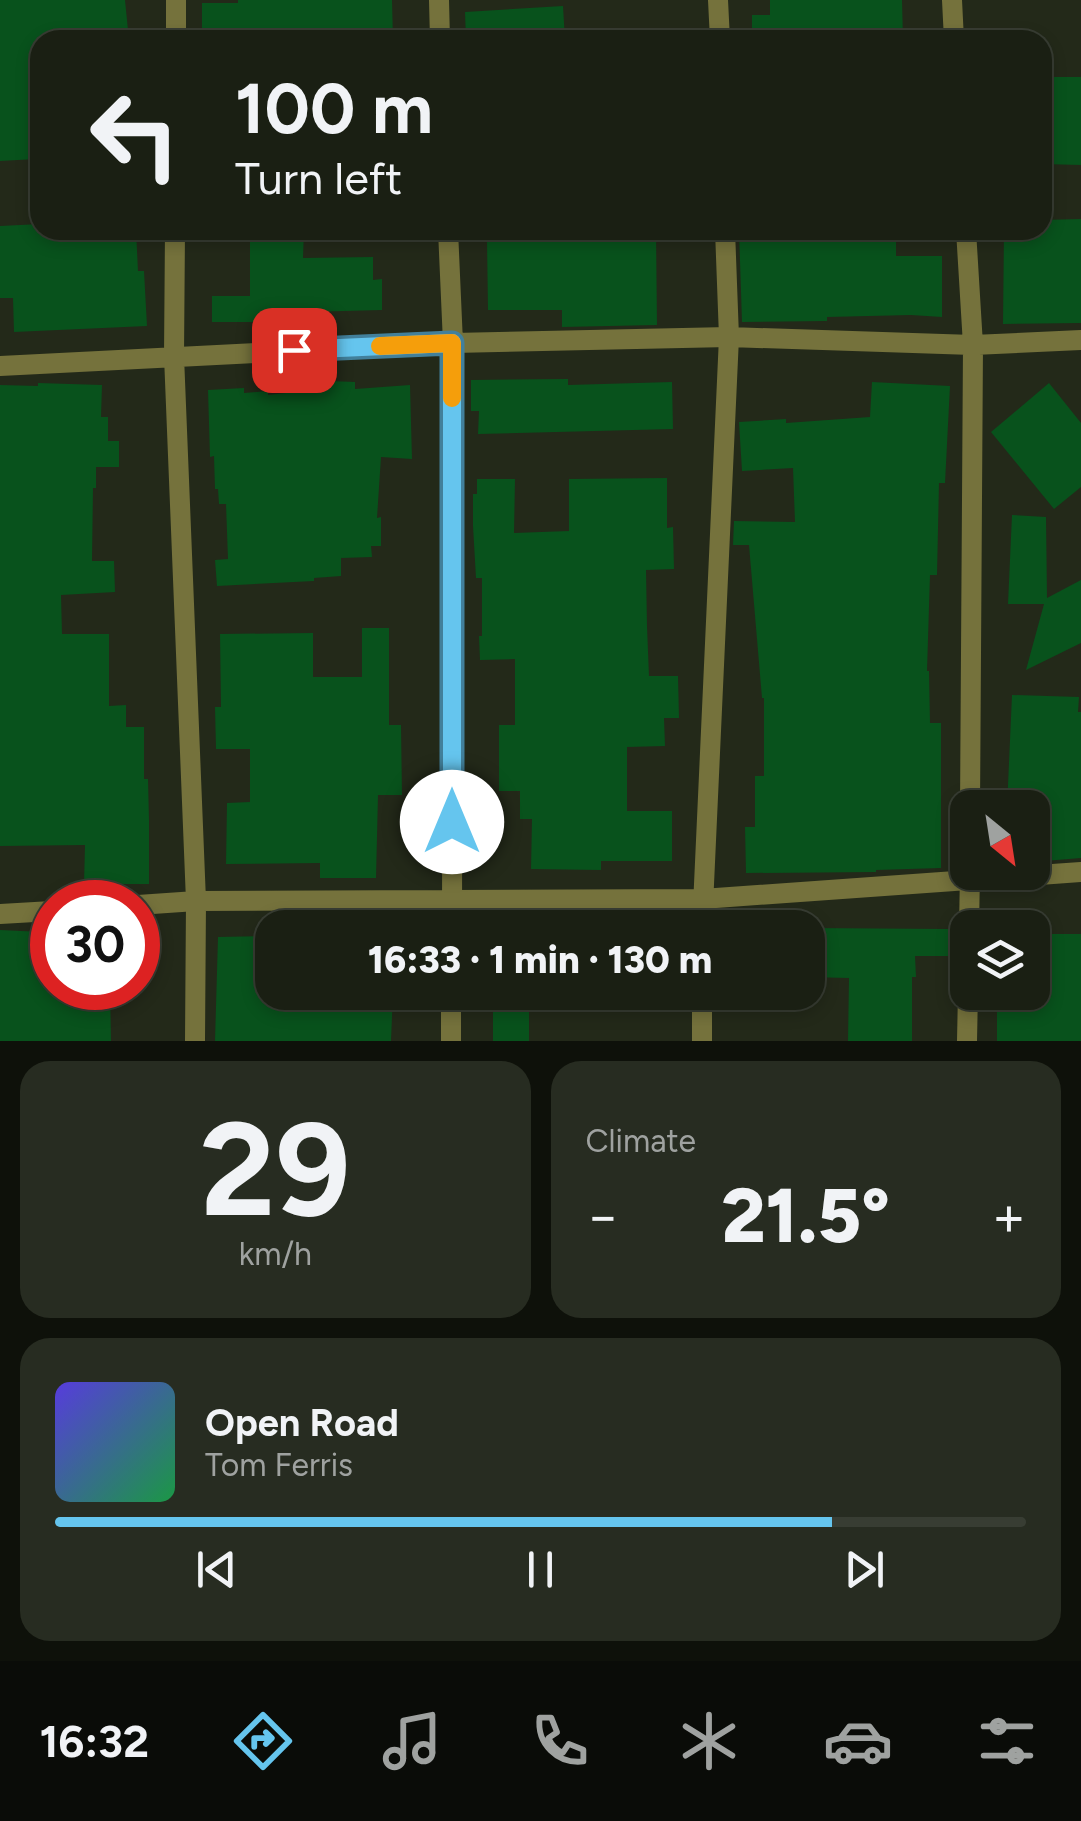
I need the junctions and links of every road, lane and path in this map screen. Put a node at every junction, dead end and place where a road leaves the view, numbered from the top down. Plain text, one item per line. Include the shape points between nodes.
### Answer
1 (176, 0) edge
2 (438, 0) edge
3 (718, 0) edge
4 (952, 0) edge
5 (176, 30) edge
6 (440, 30) edge
7 (720, 30) edge
8 (954, 30) edge
9 (175, 240) edge
10 (448, 240) edge
11 (726, 240) edge
12 (967, 240) edge
13 (729, 337) junction
14 (1081, 340) edge
15 (452, 343) junction
16 (972, 345) junction
17 (174, 356) junction
18 (0, 366) edge
19 (970, 790) edge
20 (1081, 872) edge
21 (1050, 873) edge
22 (950, 878) edge
23 (702, 899) junction
24 (452, 901) junction
25 (196, 902) junction
26 (160, 904) edge
27 (452, 910) edge
28 (702, 910) edge
29 (30, 912) edge
30 (0, 914) edge
31 (451, 1010) edge
32 (702, 1010) edge
33 (968, 1010) edge
34 (195, 1041) edge
35 (451, 1041) edge
36 (702, 1041) edge
37 (968, 1041) edge

1 - 5 street
2 - 6 street
3 - 7 street
4 - 8 street
9 - 17 street
10 - 15 street
11 - 13 street
12 - 16 street
13 - 15 street
13 - 16 street
13 - 23 street
14 - 16 street
15 - 17 street
15 - 24 street
16 - 19 street
17 - 18 street
17 - 25 street
20 - 21 street
22 - 23 street
23 - 24 street
23 - 28 street
24 - 25 street
24 - 27 street
25 - 26 street
25 - 34 street
29 - 30 street
31 - 35 street
32 - 36 street
33 - 37 street

